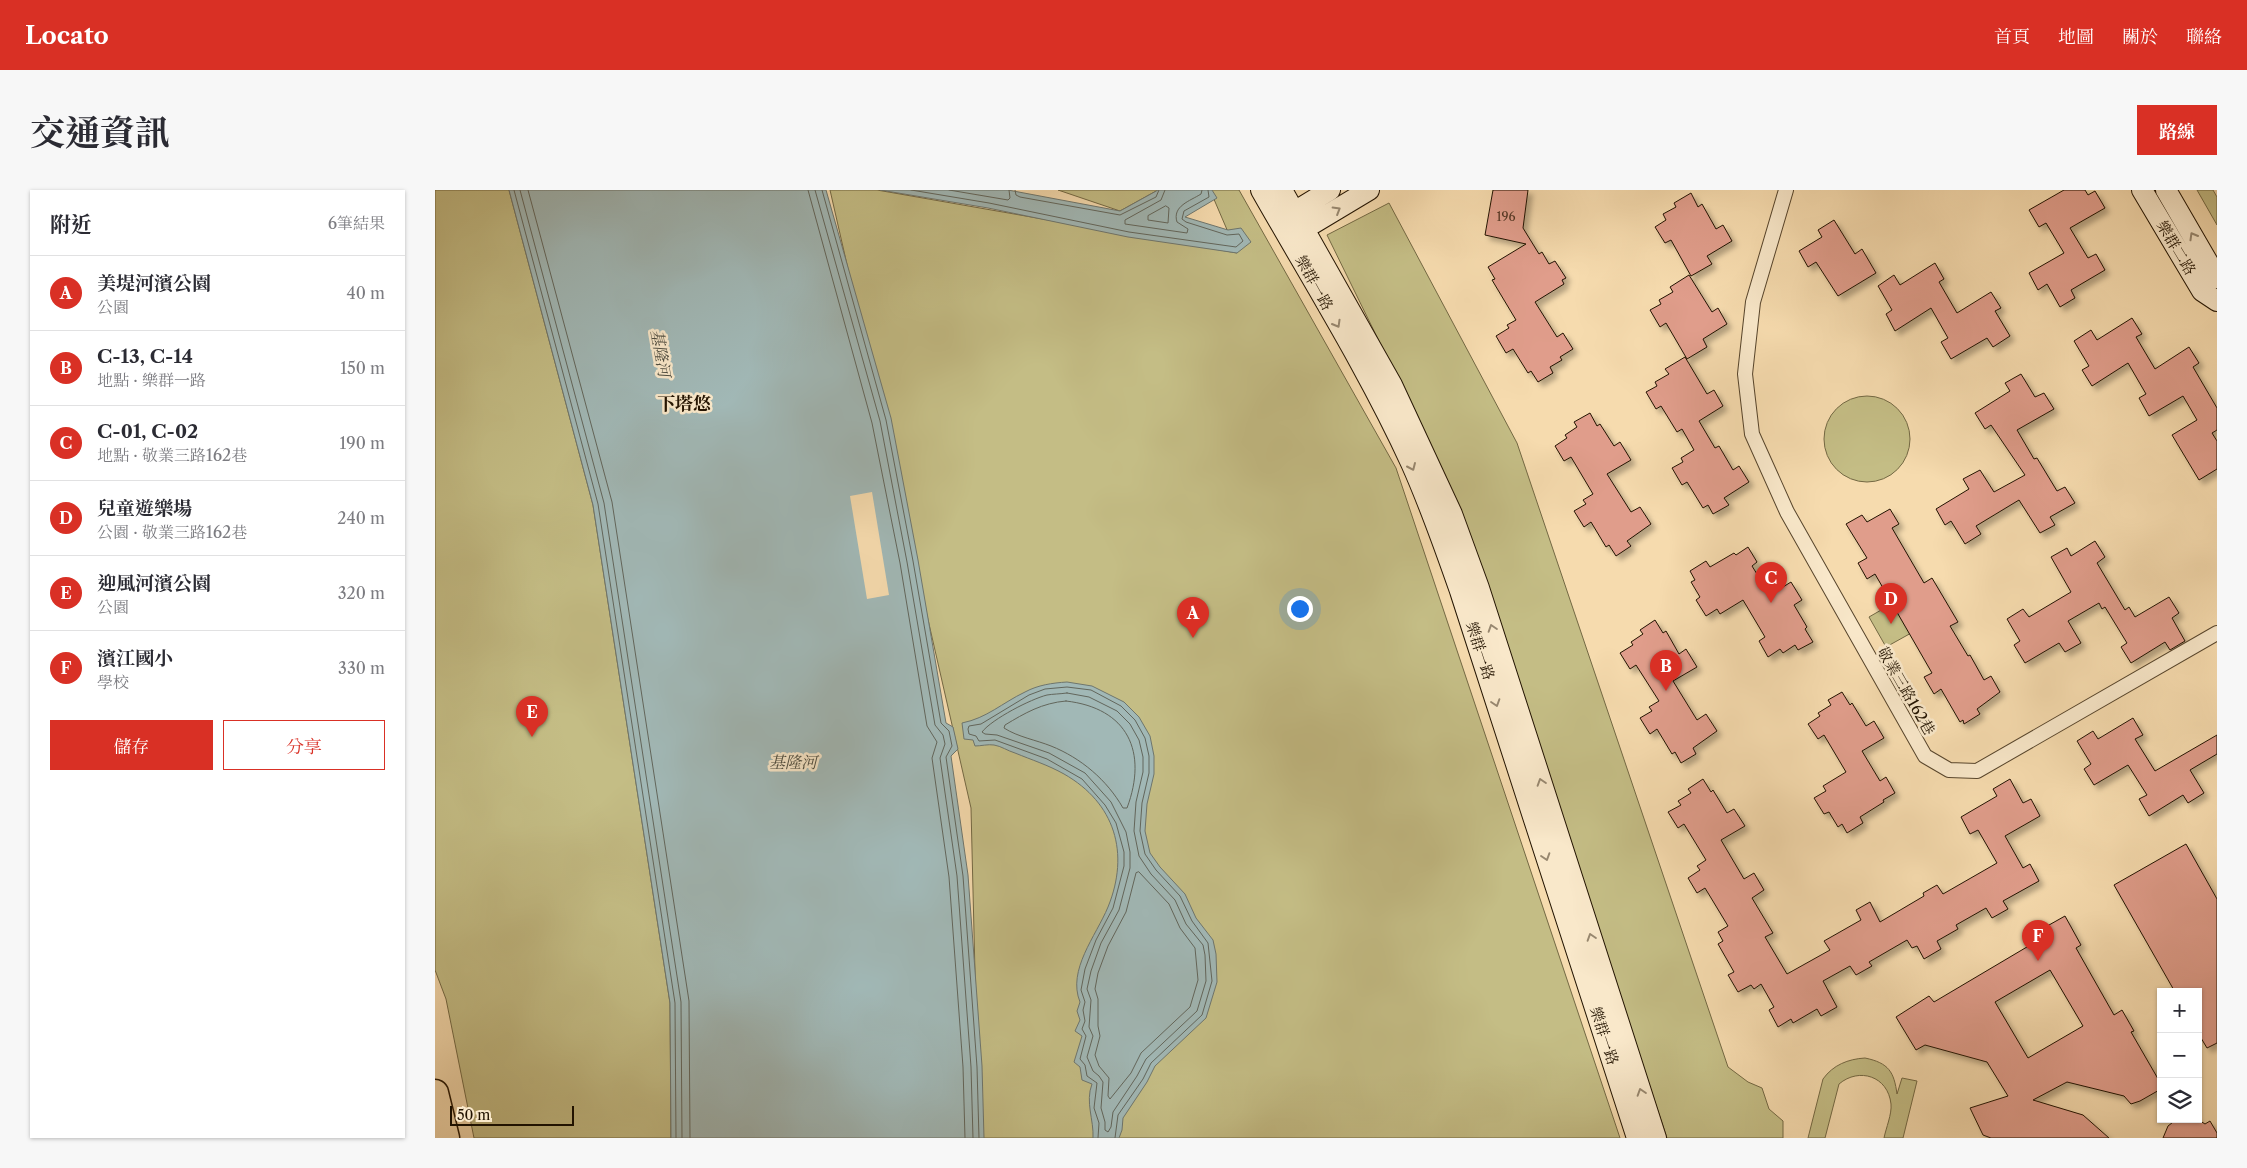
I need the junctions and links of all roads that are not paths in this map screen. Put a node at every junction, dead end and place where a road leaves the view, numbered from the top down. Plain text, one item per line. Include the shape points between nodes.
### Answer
1 (1261, 190) edge
2 (1282, 190) edge
3 (1330, 190) edge
4 (1369, 190) edge
5 (1787, 190) edge
6 (2142, 190) edge
7 (2166, 190) edge
8 (1294, 212) junction
9 (1284, 229) junction
10 (1304, 229) junction
11 (2217, 278) edge
12 (2217, 301) edge
13 (2217, 632) edge
14 (435, 1093) edge
15 (446, 1138) edge
16 (1637, 1138) edge
17 (1656, 1138) edge

1 - 9 main road, 樂群一路
2 - 8 main road, 樂群一路
3 - 8 main road
10 -> 4 main road
5 - 13 street, 敬業三路162巷 via 1753,302 1745,374 1752,434 1787,512 1925,756 1949,770 1977,771
6 - 12 main road, 樂群二路 via 2202,291
11 -> 7 main road, 樂群二路
8 - 9 main road
8 - 10 main road, 樂群一路
9 - 10 main road
9 -> 16 main road, 樂群一路 via 1375,392 1435,520 1461,591
17 -> 10 main road, 樂群一路 via 1452,514 1392,385
14 - 15 highway

